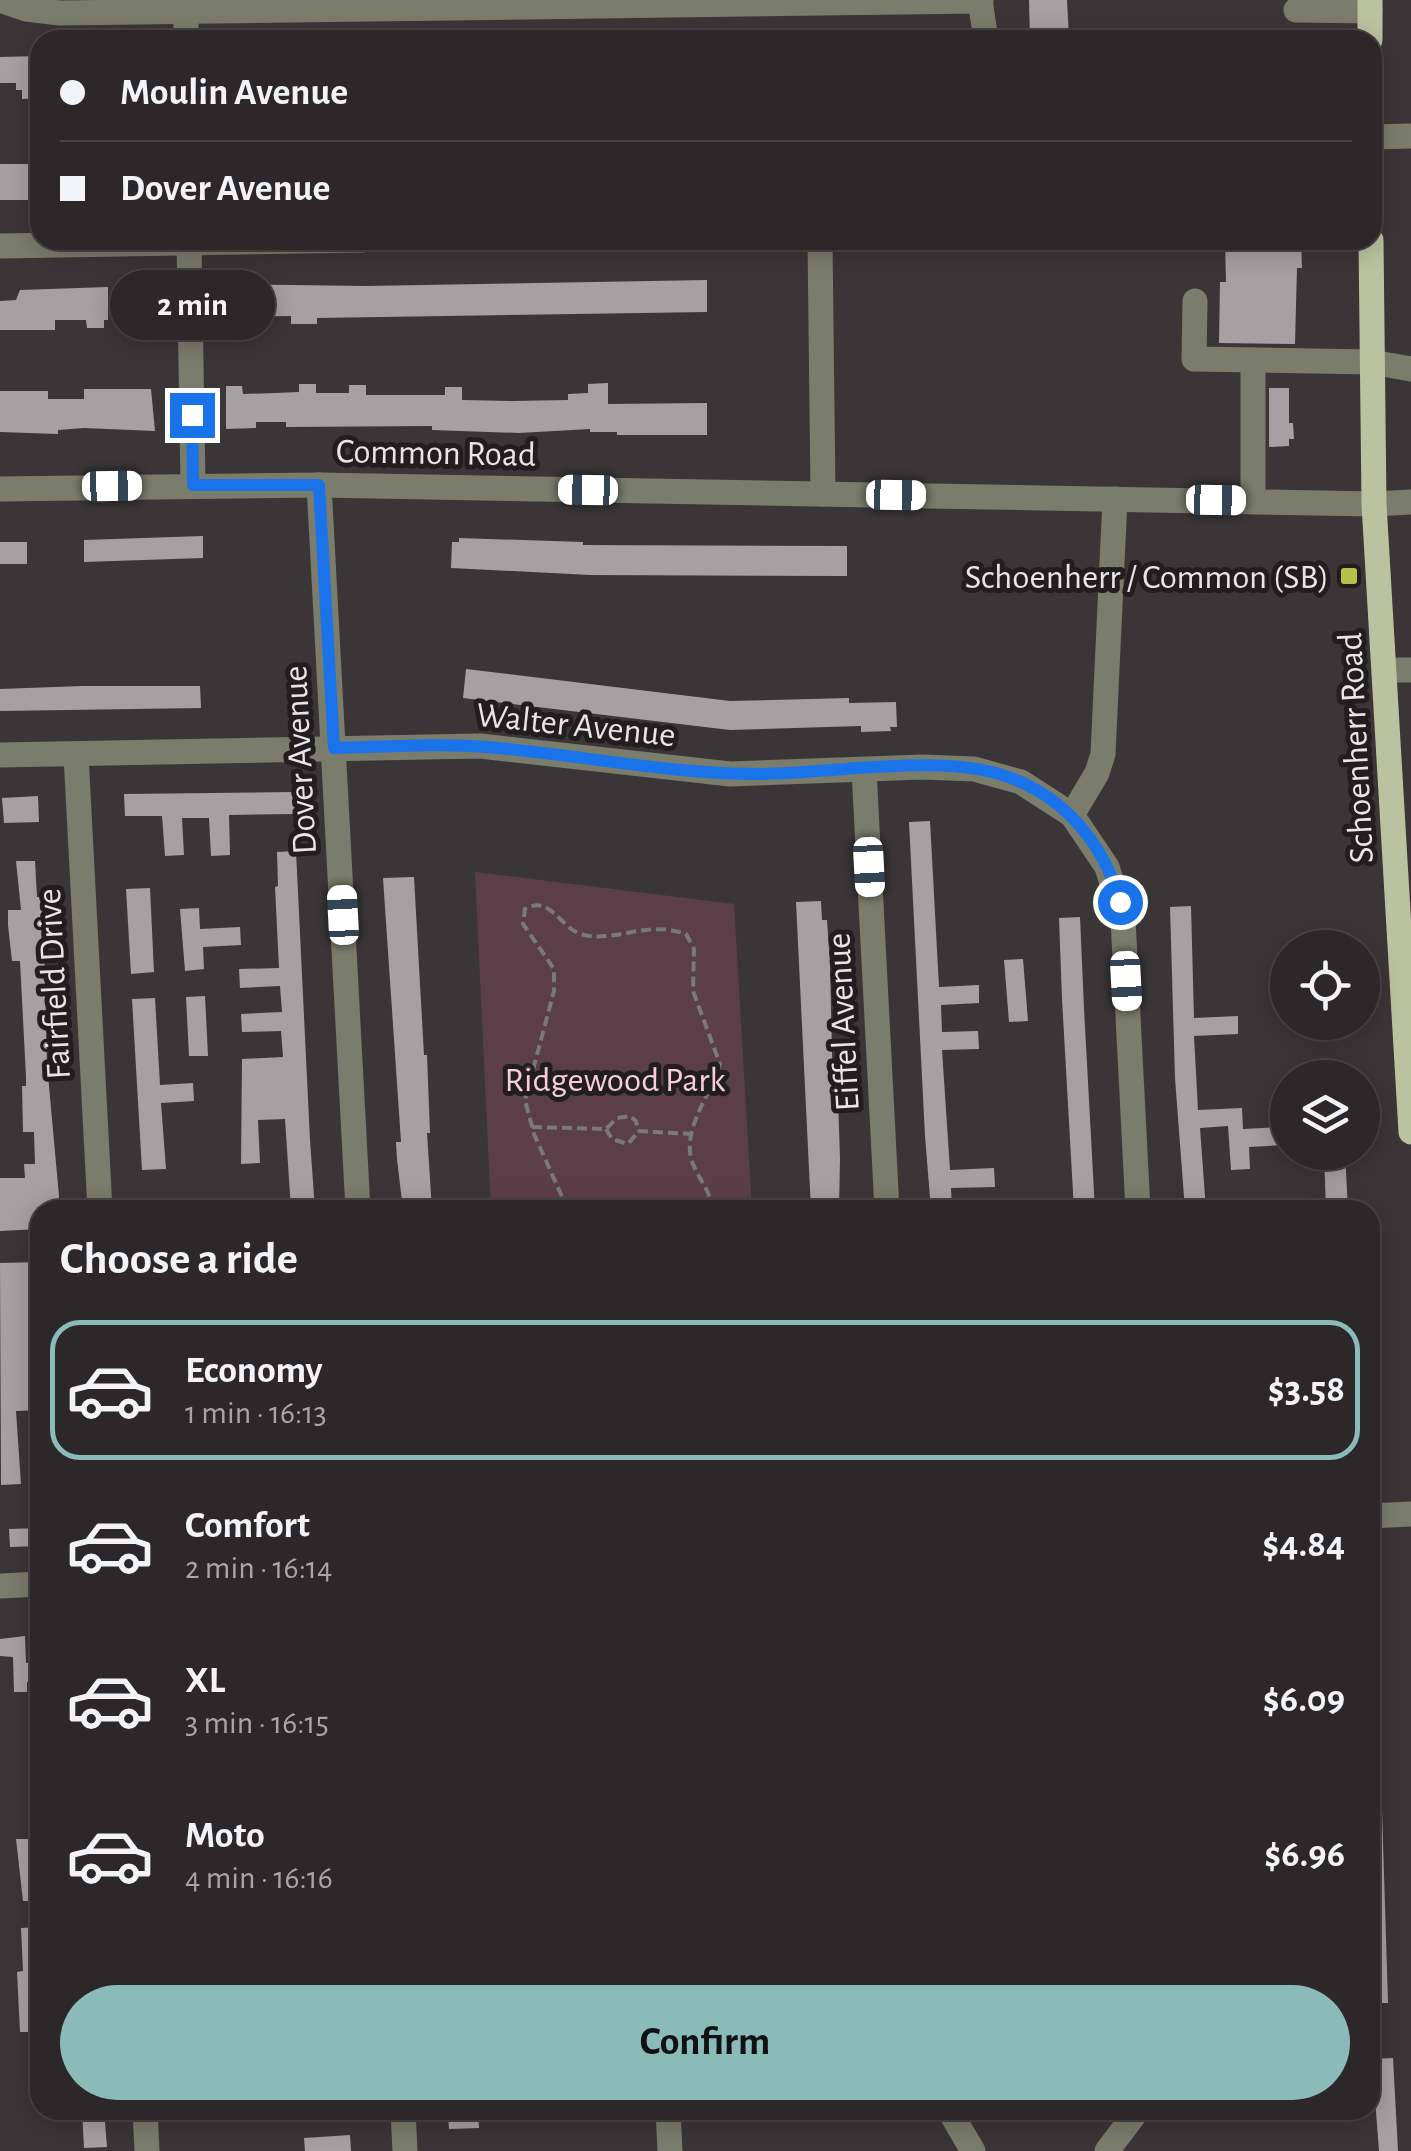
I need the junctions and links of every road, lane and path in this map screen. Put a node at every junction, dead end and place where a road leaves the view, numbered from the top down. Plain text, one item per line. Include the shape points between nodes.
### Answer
1 (0, 0) edge
2 (981, 0) edge
3 (709, 2) edge
4 (444, 4) edge
5 (1370, 6) edge
6 (1296, 10) dead end
7 (186, 11) junction
8 (186, 30) edge
9 (985, 30) edge
10 (1411, 136) edge
11 (1382, 137) edge
12 (30, 245) edge
13 (0, 246) edge
14 (189, 250) edge
15 (820, 250) edge
16 (1371, 250) edge
17 (1195, 301) dead end
18 (1253, 360) junction
19 (1371, 362) junction
20 (1411, 369) edge
21 (193, 485) junction
22 (319, 485) junction
23 (0, 489) edge
24 (823, 494) junction
25 (1115, 499) junction
26 (1253, 501) junction
27 (1411, 502) edge
28 (1374, 504) junction
29 (1398, 670) edge
30 (334, 748) junction
31 (76, 754) junction
32 (0, 756) edge
33 (864, 770) junction
34 (1072, 815) junction
35 (1409, 1070) edge
36 (532, 1128) junction
37 (606, 1129) junction
38 (638, 1131) junction
39 (1411, 1132) edge
40 (692, 1134) junction
41 (99, 1200) edge
42 (357, 1200) edge
43 (564, 1200) edge
44 (712, 1200) edge
45 (886, 1200) edge
46 (1137, 1200) edge
47 (1411, 1514) edge
48 (1380, 1516) edge
49 (30, 1584) edge
50 (0, 1586) edge
51 (145, 2120) edge
52 (404, 2120) edge
53 (668, 2120) edge
54 (955, 2120) edge
55 (1130, 2120) edge
56 (147, 2151) edge
57 (406, 2151) edge
58 (670, 2151) edge
59 (972, 2151) edge
60 (1107, 2151) edge

1 - 7 street via 60,13
2 - 3 street
2 - 9 street
3 - 4 street
4 - 7 street
5 - 6 street
7 - 8 street
10 - 11 street
12 - 13 street
14 - 21 street
15 - 24 street
16 - 19 main road, Schoenherr Road
17 - 18 street via 1194,359
18 - 19 street
18 - 26 street
19 - 20 street
19 - 28 main road, Schoenherr Road
21 - 22 street, Common Road
21 - 23 street, Common Road
22 - 24 street, Common Road
22 - 30 street, Dover Avenue
24 - 25 street, Common Road
25 - 26 street, Common Road
25 - 34 street via 1103,754
26 - 28 street, Common Road
27 - 28 street, Common Road
28 - 29 main road, Schoenherr Road
29 - 35 main road, Schoenherr Road
30 - 31 street, Walter Avenue
30 - 33 street, Walter Avenue via 480,746 742,774
30 - 42 street, Dover Avenue
31 - 32 street, Walter Avenue
31 - 41 street, Fairfield Drive
33 - 34 street, Walter Avenue via 955,766 993,772 1022,782
33 - 45 street, Eiffel Avenue
34 - 46 street via 1108,867 1123,919
35 - 39 main road, Schoenherr Road
36 - 37 path
36 - 40 path via 525,1100 554,991 554,969 523,924 525,908 538,904 582,934 670,928 686,934 694,949 693,991 720,1064
36 - 43 path
37 - 38 path via 628,1144
37 - 38 path via 630,1116
38 - 40 path
40 - 44 path via 690,1156
47 - 48 street
49 - 50 street
51 - 56 street
52 - 57 street
53 - 58 street
54 - 59 street
55 - 60 street

